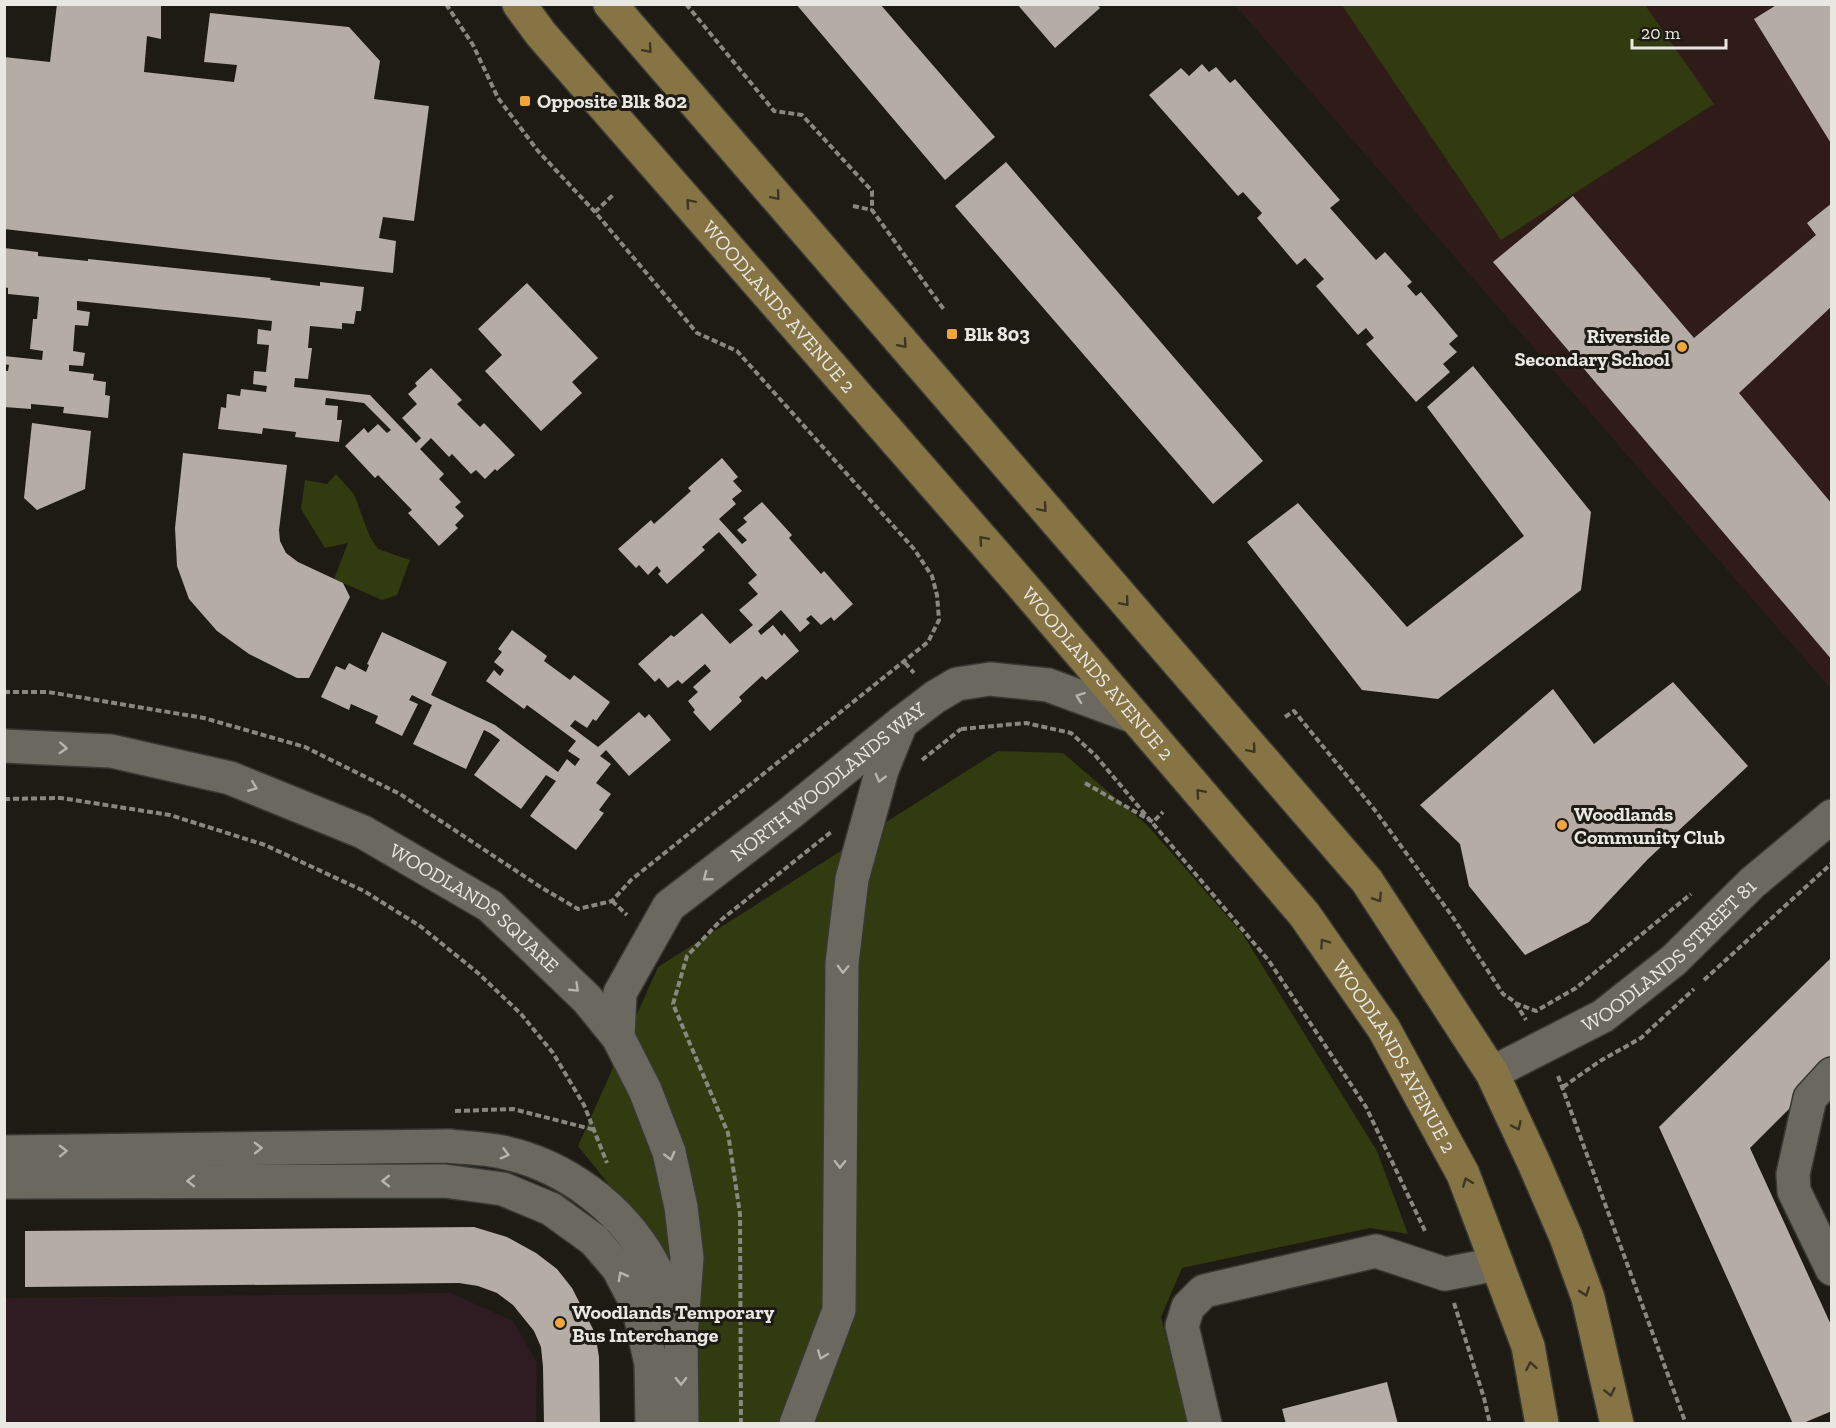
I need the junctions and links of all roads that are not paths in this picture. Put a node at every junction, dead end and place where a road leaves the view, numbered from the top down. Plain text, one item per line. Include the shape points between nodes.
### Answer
1 (519, 4) edge
2 (610, 4) edge
3 (1135, 717) junction
4 (901, 723) junction
5 (4, 746) edge
6 (1832, 816) edge
7 (618, 1037) junction
8 (1492, 1073) junction
9 (1832, 1074) edge
10 (4, 1152) edge
11 (4, 1182) edge
12 (1497, 1264) junction
13 (1832, 1269) edge
14 (681, 1338) junction
15 (652, 1424) edge
16 (682, 1424) edge
17 (796, 1424) edge
18 (1204, 1424) edge
19 (1542, 1424) edge
20 (1617, 1424) edge

3 -> 1 main road, WOODLANDS AVENUE 2
2 -> 8 main road via 1367,881
3 -> 4 street, NORTH WOODLANDS WAY via 1048,685 990,679 957,684
12 -> 3 main road, WOODLANDS AVENUE 2 via 1463,1174 1384,1029 1304,914
4 -> 7 street, NORTH WOODLANDS WAY via 669,906 620,993
4 -> 17 street via 882,770 852,879 842,963 839,1310
5 -> 7 street, WOODLANDS SQUARE via 111,751 230,778 363,832 490,906 587,999
6 - 8 street, WOODLANDS STREET 81 via 1752,884 1674,960 1603,1016
7 -> 14 street, WOODLANDS SQUARE via 645,1090 669,1152 681,1207 687,1258
8 -> 20 main road via 1566,1237 1588,1298
9 - 13 street via 1810,1098 1793,1174 1794,1191
10 -> 14 street, WOODLANDS SQUARE via 448,1146 502,1152 549,1168 595,1194 627,1227 652,1263
15 -> 11 street via 651,1364 638,1306 618,1268 594,1240 550,1209 503,1189 445,1180
12 - 18 street via 1445,1274 1376,1251 1204,1291 1188,1307 1182,1326
19 -> 12 main road, WOODLANDS AVENUE 2 via 1528,1346
14 -> 16 street, WOODLANDS SQUARE

